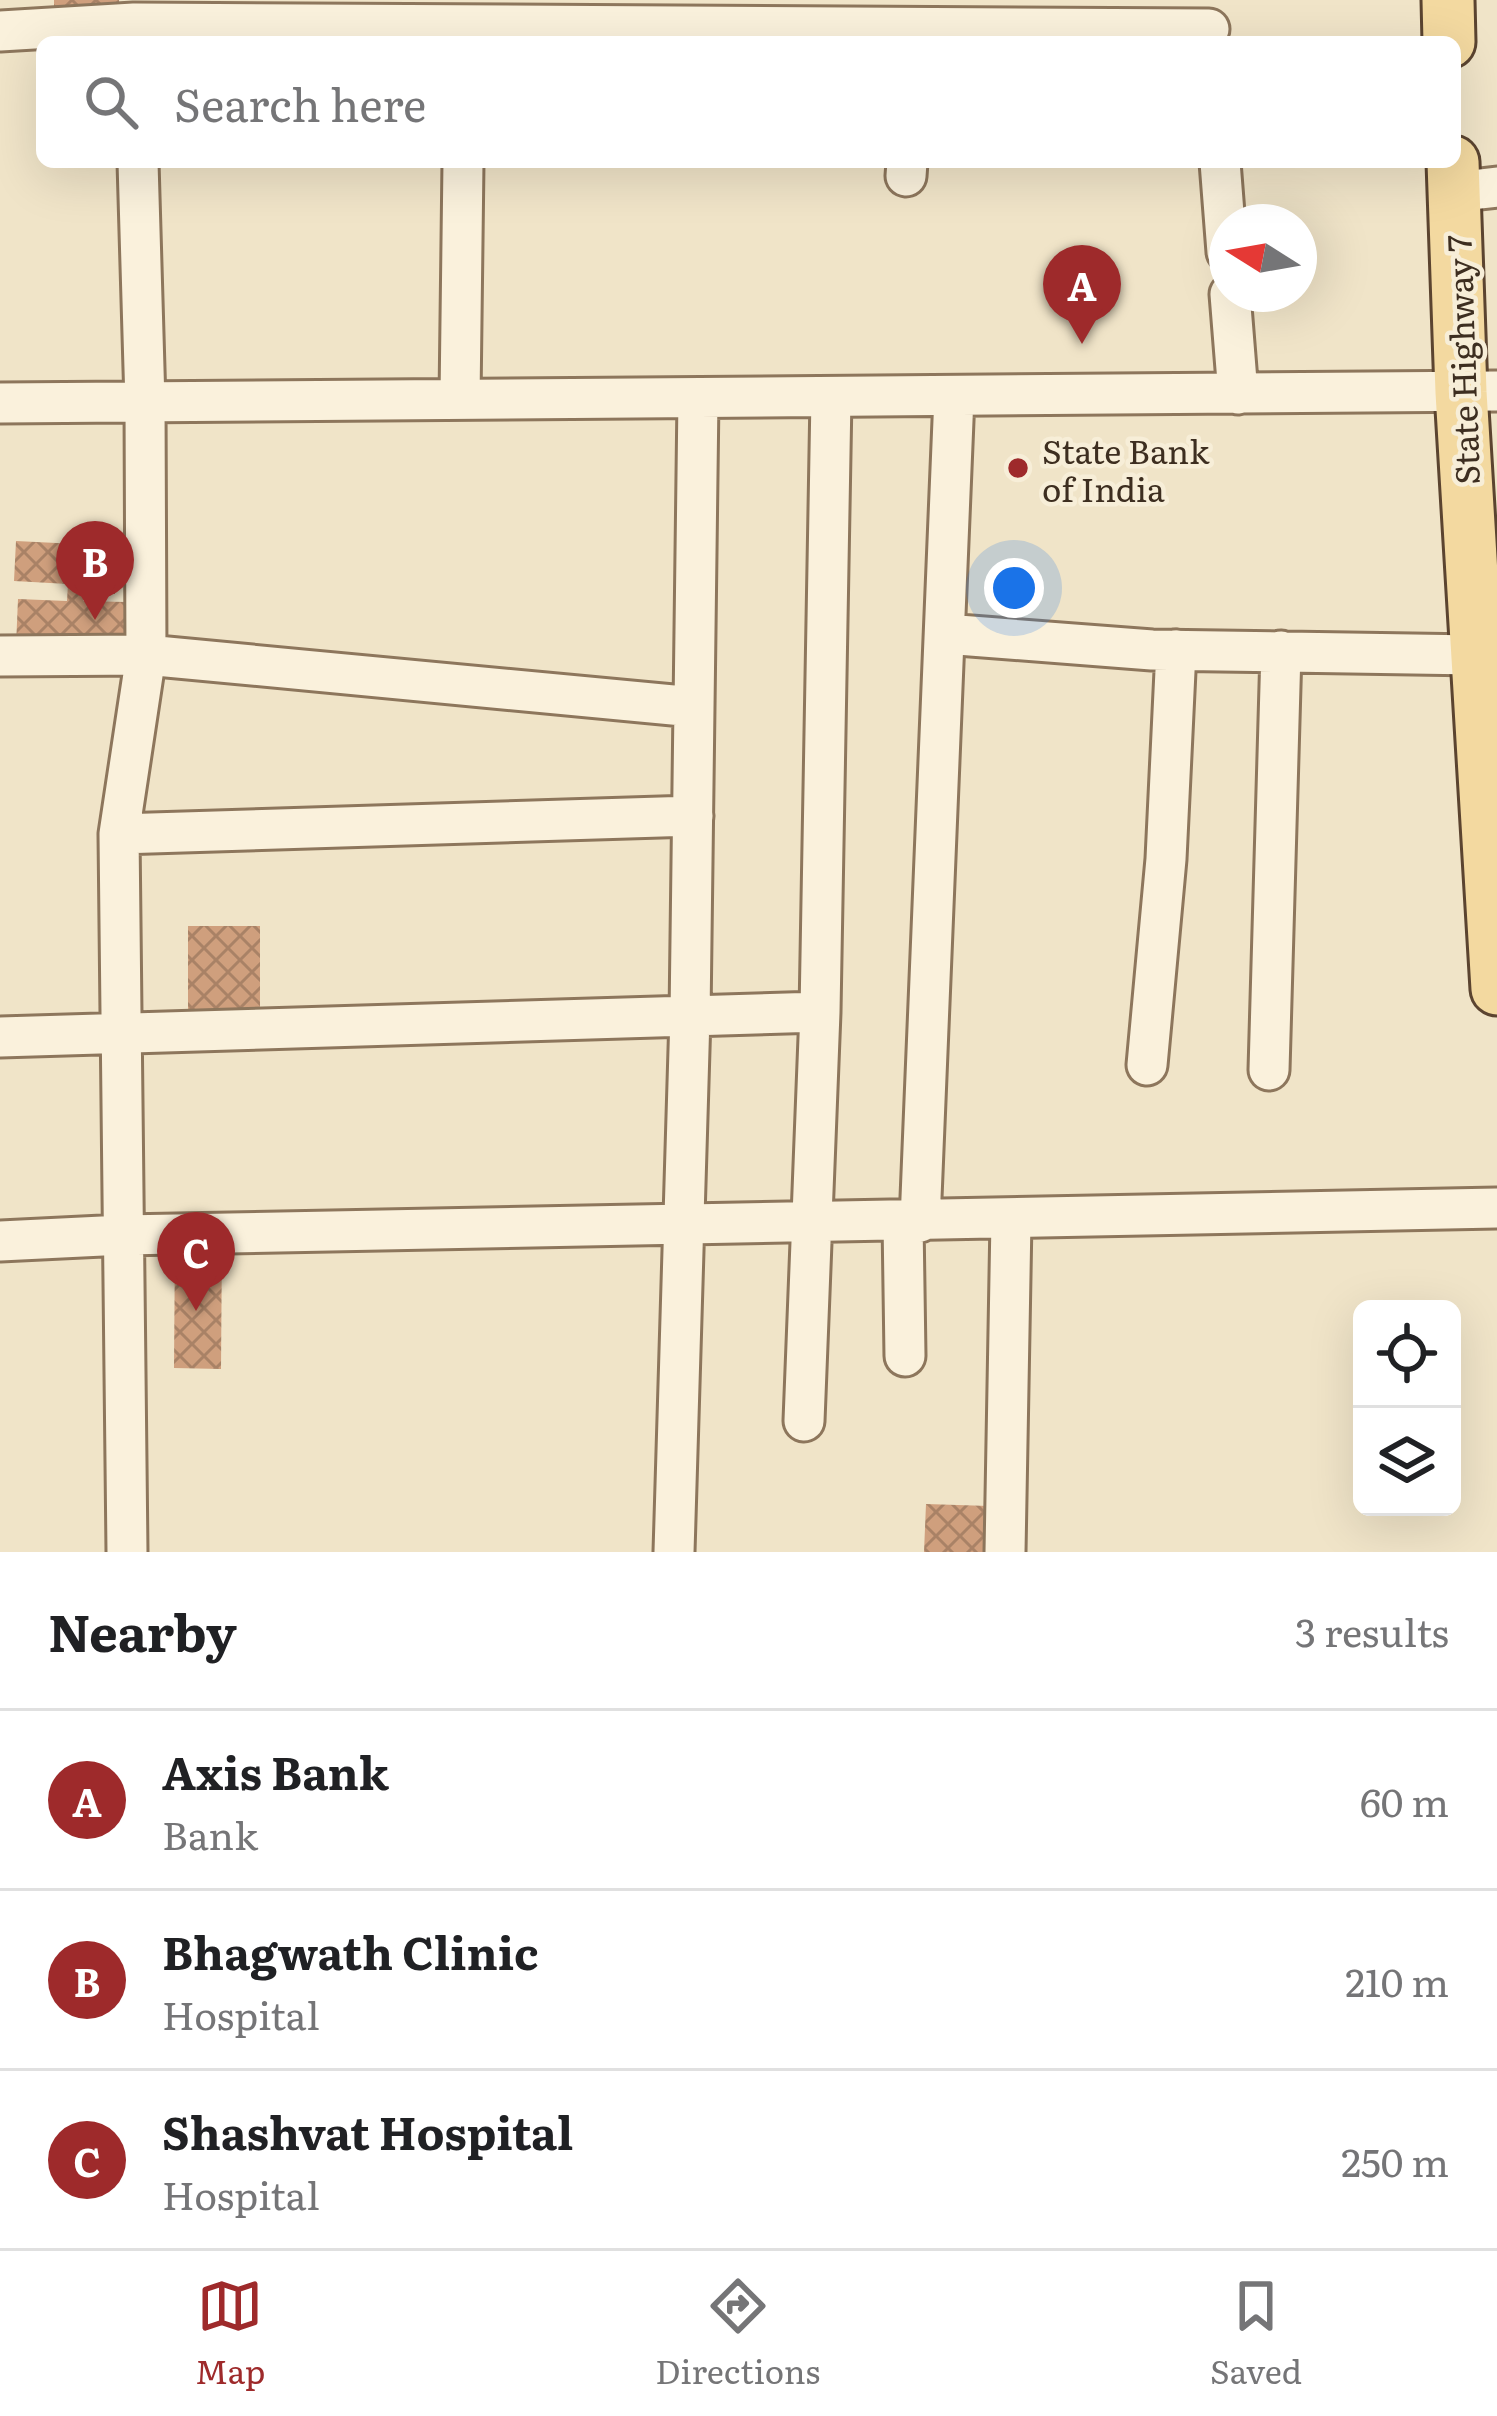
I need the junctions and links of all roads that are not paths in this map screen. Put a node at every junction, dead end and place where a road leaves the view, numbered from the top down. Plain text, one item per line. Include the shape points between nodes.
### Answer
1 (1448, 0) edge
2 (679, 13) edge
3 (789, 13) edge
4 (134, 22) edge
5 (465, 22) edge
6 (904, 24) edge
7 (1210, 24) edge
8 (0, 31) edge
9 (1449, 36) edge
10 (138, 168) edge
11 (463, 168) edge
12 (1220, 168) edge
13 (1468, 180) edge
14 (1223, 204) edge
15 (1231, 312) edge
16 (1479, 392) edge
17 (1238, 394) junction
18 (954, 396) junction
19 (831, 397) junction
20 (698, 398) junction
21 (460, 400) junction
22 (145, 403) junction
23 (0, 404) edge
24 (945, 634) junction
25 (1177, 650) junction
26 (1281, 651) junction
27 (146, 655) junction
28 (1476, 655) junction
29 (0, 656) edge
30 (694, 707) junction
31 (692, 816) junction
32 (118, 834) junction
33 (1497, 989) edge
34 (820, 1012) junction
35 (690, 1016) junction
36 (121, 1033) junction
37 (0, 1037) edge
38 (1148, 1065) dead end
39 (1269, 1070) dead end
40 (1497, 1208) edge
41 (1011, 1220) junction
42 (912, 1222) junction
43 (814, 1224) junction
44 (684, 1227) junction
45 (124, 1235) junction
46 (0, 1241) edge
47 (904, 1357) dead end
48 (804, 1421) dead end
49 (128, 1552) edge
50 (674, 1552) edge
51 (1005, 1552) edge

1 - 9 main road
2 - 3 street
2 - 5 street
3 - 6 street
4 - 5 street
4 - 8 street
6 - 7 street
10 - 22 street
11 - 21 street
12 - 14 street
13 - 16 main road, State Highway 7
15 - 17 street
16 - 17 street
16 - 28 main road, State Highway 7
17 - 18 street
18 - 19 street
18 - 24 street
19 - 20 street
19 - 34 street
20 - 21 street
20 - 30 street
21 - 22 street
22 - 23 street
22 - 27 street
24 - 25 street
24 - 42 street
25 - 26 street
25 - 38 street
26 - 28 street
26 - 39 street
27 - 29 street
27 - 30 street
27 - 32 street
28 - 33 main road, State Highway 7
30 - 31 street
31 - 32 street
31 - 35 street
32 - 36 street
34 - 35 street
34 - 43 street
35 - 36 street
35 - 44 street
36 - 37 street
36 - 45 street
40 - 41 street
41 - 42 street
41 - 51 street
42 - 43 street
42 - 47 street
43 - 44 street
43 - 48 street
44 - 45 street
44 - 50 street
45 - 46 street
45 - 49 street

